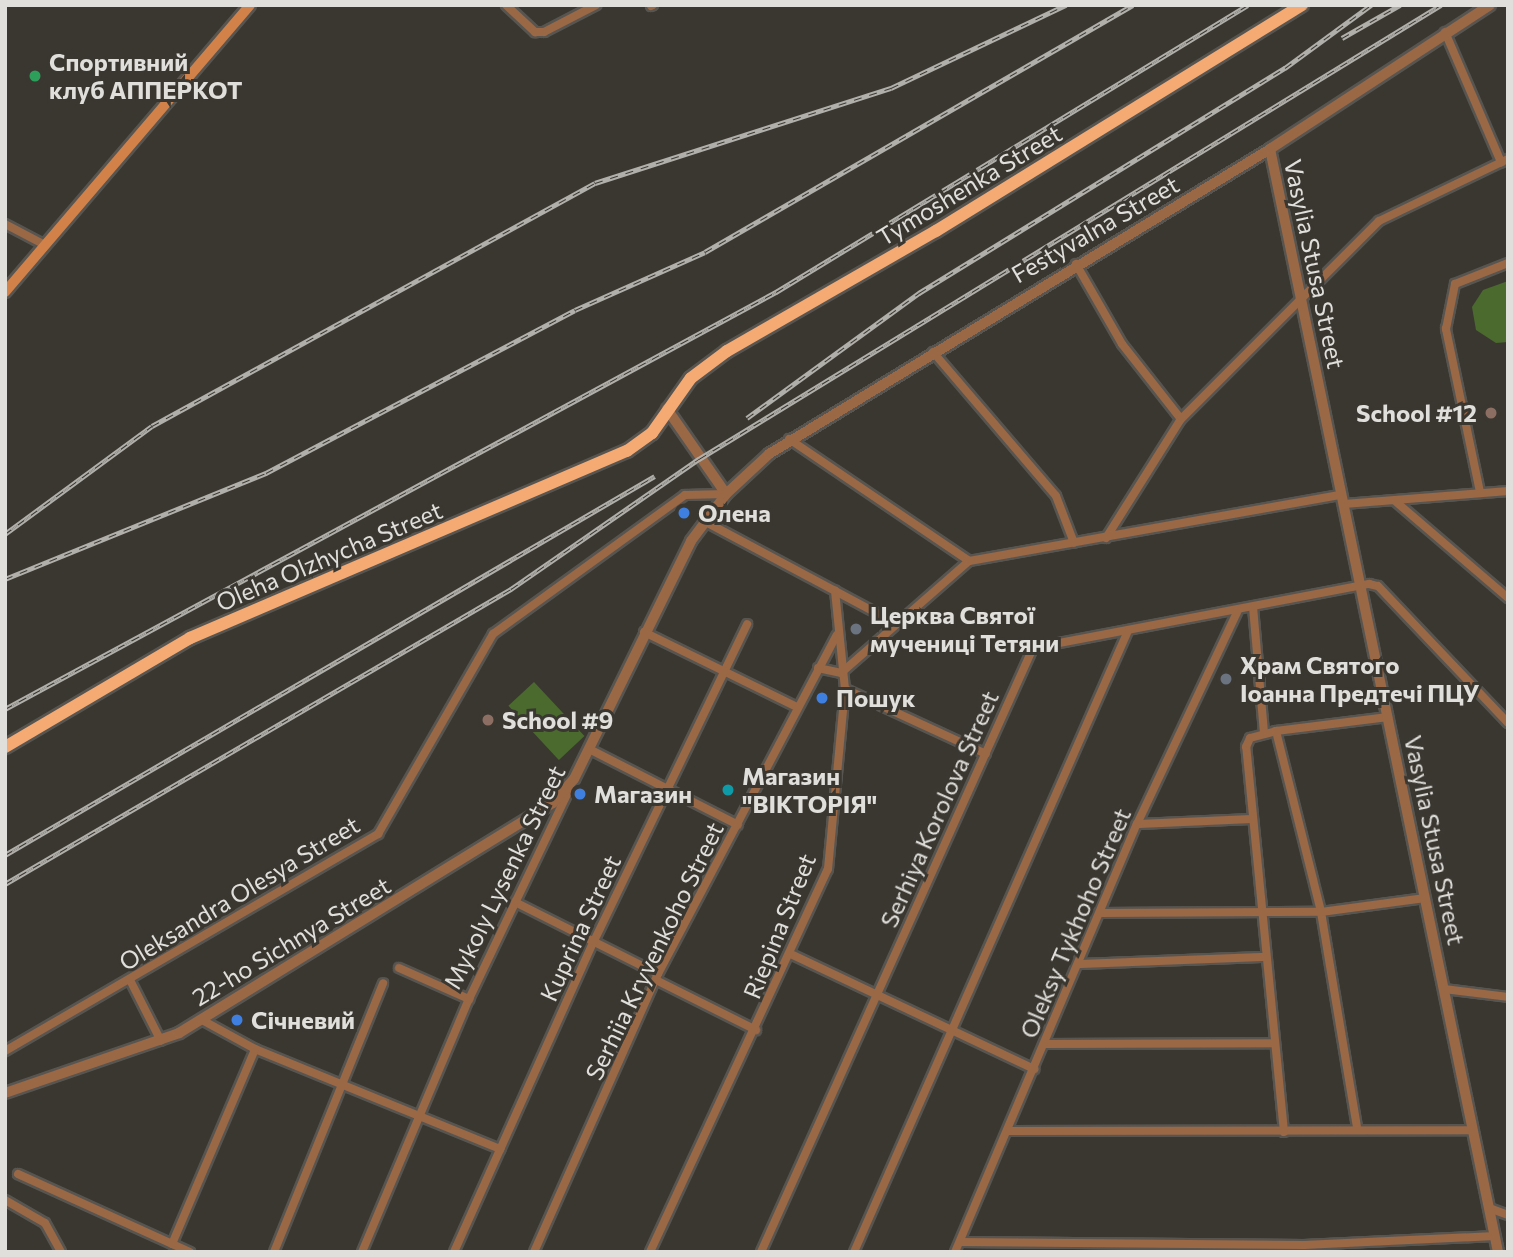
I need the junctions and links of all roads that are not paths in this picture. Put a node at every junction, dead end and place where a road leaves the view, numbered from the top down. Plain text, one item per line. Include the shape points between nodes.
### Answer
1 (250, 5) edge
2 (506, 5) edge
3 (596, 5) edge
4 (1302, 5) edge
5 (1490, 5) edge
6 (1445, 32) junction
7 (1270, 149) junction
8 (1504, 160) edge
9 (5, 225) edge
10 (43, 244) junction
11 (1508, 263) edge
12 (1076, 264) junction
13 (5, 292) edge
14 (1300, 297) junction
15 (933, 352) junction
16 (667, 409) junction
17 (1181, 419) junction
18 (789, 439) junction
19 (1508, 491) edge
20 (1480, 492) junction
21 (726, 494) junction
22 (1343, 500) junction
23 (1395, 501) junction
24 (704, 521) junction
25 (1105, 538) junction
26 (1074, 543) junction
27 (969, 561) junction
28 (1360, 589) junction
29 (835, 592) junction
30 (1508, 598) edge
31 (1253, 607) junction
32 (1237, 612) junction
33 (895, 623) junction
34 (747, 624) dead end
35 (644, 632) junction
36 (1127, 633) junction
37 (837, 635) junction
38 (818, 668) junction
39 (723, 670) junction
40 (841, 673) junction
41 (845, 689) junction
42 (797, 708) junction
43 (1388, 717) junction
44 (1508, 723) edge
45 (1276, 731) junction
46 (1264, 734) junction
47 (5, 747) edge
48 (589, 749) junction
49 (986, 754) junction
50 (574, 779) junction
51 (668, 786) junction
52 (1253, 819) junction
53 (1137, 824) junction
54 (738, 825) junction
55 (1424, 898) junction
56 (515, 902) junction
57 (1261, 910) junction
58 (1321, 912) junction
59 (1100, 913) junction
60 (594, 941) junction
61 (793, 955) junction
62 (1264, 957) junction
63 (1078, 964) junction
64 (400, 968) dead end
65 (657, 977) junction
66 (130, 980) junction
67 (383, 983) dead end
68 (1444, 989) junction
69 (876, 996) junction
70 (1508, 997) edge
71 (469, 999) junction
72 (202, 1020) junction
73 (756, 1030) junction
74 (953, 1030) junction
75 (161, 1041) junction
76 (1275, 1043) junction
77 (1045, 1044) junction
78 (255, 1049) junction
79 (5, 1052) edge
80 (1034, 1069) junction
81 (344, 1084) junction
82 (5, 1093) edge
83 (420, 1116) junction
84 (1357, 1126) junction
85 (1472, 1130) junction
86 (1008, 1131) junction
87 (1284, 1132) junction
88 (500, 1149) junction
89 (18, 1174) dead end
90 (5, 1200) edge
91 (1489, 1208) junction
92 (1508, 1215) edge
93 (1494, 1236) junction
94 (960, 1242) junction
95 (172, 1244) junction
96 (61, 1252) edge
97 (190, 1252) edge
98 (274, 1252) edge
99 (362, 1252) edge
100 (454, 1252) edge
101 (534, 1252) edge
102 (650, 1252) edge
103 (761, 1252) edge
104 (854, 1252) edge
105 (955, 1252) edge
106 (1498, 1252) edge

1 - 10 main road
2 - 3 street via 535,32 544,32
4 - 16 highway, Tymoshenka Street via 936,231 727,351 691,378
5 - 6 street, Festyvalna Street
6 - 7 street, Festyvalna Street
6 - 8 street
7 - 12 street, Festyvalna Street
7 - 14 street, Vasylia Stusa Street
8 - 14 street via 1379,221
9 - 10 street
10 - 13 main road
11 - 20 street via 1455,284 1446,329
12 - 15 street, Festyvalna Street
12 - 17 street via 1122,344
14 - 17 street
14 - 22 street, Vasylia Stusa Street
15 - 18 street, Festyvalna Street
15 - 26 street via 1056,496
16 - 21 street
16 - 47 highway, Oleha Olzhycha Street via 652,433 627,451 190,638
17 - 25 street
18 - 21 street, Festyvalna Street
18 - 27 street
19 - 20 street
20 - 23 street
21 - 24 street, Mykoly Lysenka Street
21 - 66 street, Oleksandra Olesya Street via 685,495 493,634 377,834
22 - 23 street
22 - 25 street
22 - 28 street, Vasylia Stusa Street
23 - 30 street
24 - 29 street
24 - 35 street, Mykoly Lysenka Street
25 - 26 street
26 - 27 street
27 - 33 street
28 - 31 street, Serhiya Korolova Street
28 - 43 street, Vasylia Stusa Street
28 - 44 street via 1378,586
29 - 33 street
29 - 37 street, Riepina Street
31 - 32 street, Serhiya Korolova Street
31 - 46 street
32 - 36 street, Serhiya Korolova Street
32 - 53 street, Oleksy Tykhoho Street
33 - 40 street
34 - 39 street, Kuprina Street
35 - 39 street
35 - 48 street, Mykoly Lysenka Street
36 - 49 street, Serhiya Korolova Street via 1033,648
36 - 74 street
37 - 38 street, Serhiia Kryvenkoho Street
37 - 40 street, Riepina Street
38 - 40 street
38 - 42 street, Serhiia Kryvenkoho Street
39 - 42 street
39 - 51 street, Kuprina Street
40 - 41 street, Riepina Street
41 - 49 street
41 - 61 street, Riepina Street via 828,869
42 - 54 street, Serhiia Kryvenkoho Street
43 - 45 street
43 - 55 street, Vasylia Stusa Street
45 - 46 street
45 - 58 street
46 - 52 street via 1246,747
48 - 50 street, Mykoly Lysenka Street
48 - 51 street
49 - 69 street, Serhiya Korolova Street
50 - 56 street, Mykoly Lysenka Street
50 - 72 street, 22-ho Sichnya Street via 553,803
51 - 54 street
51 - 60 street, Kuprina Street
52 - 53 street
52 - 57 street
53 - 59 street, Oleksy Tykhoho Street
54 - 65 street, Serhiia Kryvenkoho Street
55 - 58 street
55 - 68 street, Vasylia Stusa Street
56 - 60 street
56 - 71 street, Mykoly Lysenka Street
57 - 58 street
57 - 59 street
57 - 62 street
58 - 84 street
59 - 63 street, Oleksy Tykhoho Street
60 - 65 street
60 - 88 street, Kuprina Street
61 - 69 street
61 - 73 street, Riepina Street
62 - 63 street
62 - 76 street
63 - 77 street, Oleksy Tykhoho Street
64 - 71 street
65 - 73 street
65 - 101 street, Serhiia Kryvenkoho Street
66 - 75 street
66 - 79 street, Oleksandra Olesya Street
67 - 81 street
68 - 70 street
68 - 85 street, Vasylia Stusa Street
69 - 74 street
69 - 103 street, Serhiya Korolova Street
71 - 83 street, Mykoly Lysenka Street
72 - 75 street, 22-ho Sichnya Street
72 - 78 street
73 - 102 street, Riepina Street
74 - 80 street
74 - 104 street
75 - 82 street, 22-ho Sichnya Street
76 - 77 street
76 - 87 street
77 - 80 street, Oleksy Tykhoho Street
78 - 81 street
78 - 95 street
80 - 86 street, Oleksy Tykhoho Street
81 - 83 street
81 - 98 street
83 - 88 street
83 - 99 street, Mykoly Lysenka Street
84 - 85 street
84 - 87 street
85 - 91 street, Vasylia Stusa Street
86 - 87 street
86 - 94 street, Oleksy Tykhoho Street
88 - 100 street, Kuprina Street
89 - 95 street
90 - 96 street via 46,1223
91 - 92 street
91 - 93 street, Vasylia Stusa Street
93 - 94 street via 1304,1245
93 - 106 street, Vasylia Stusa Street
94 - 105 street, Oleksy Tykhoho Street
95 - 97 street

